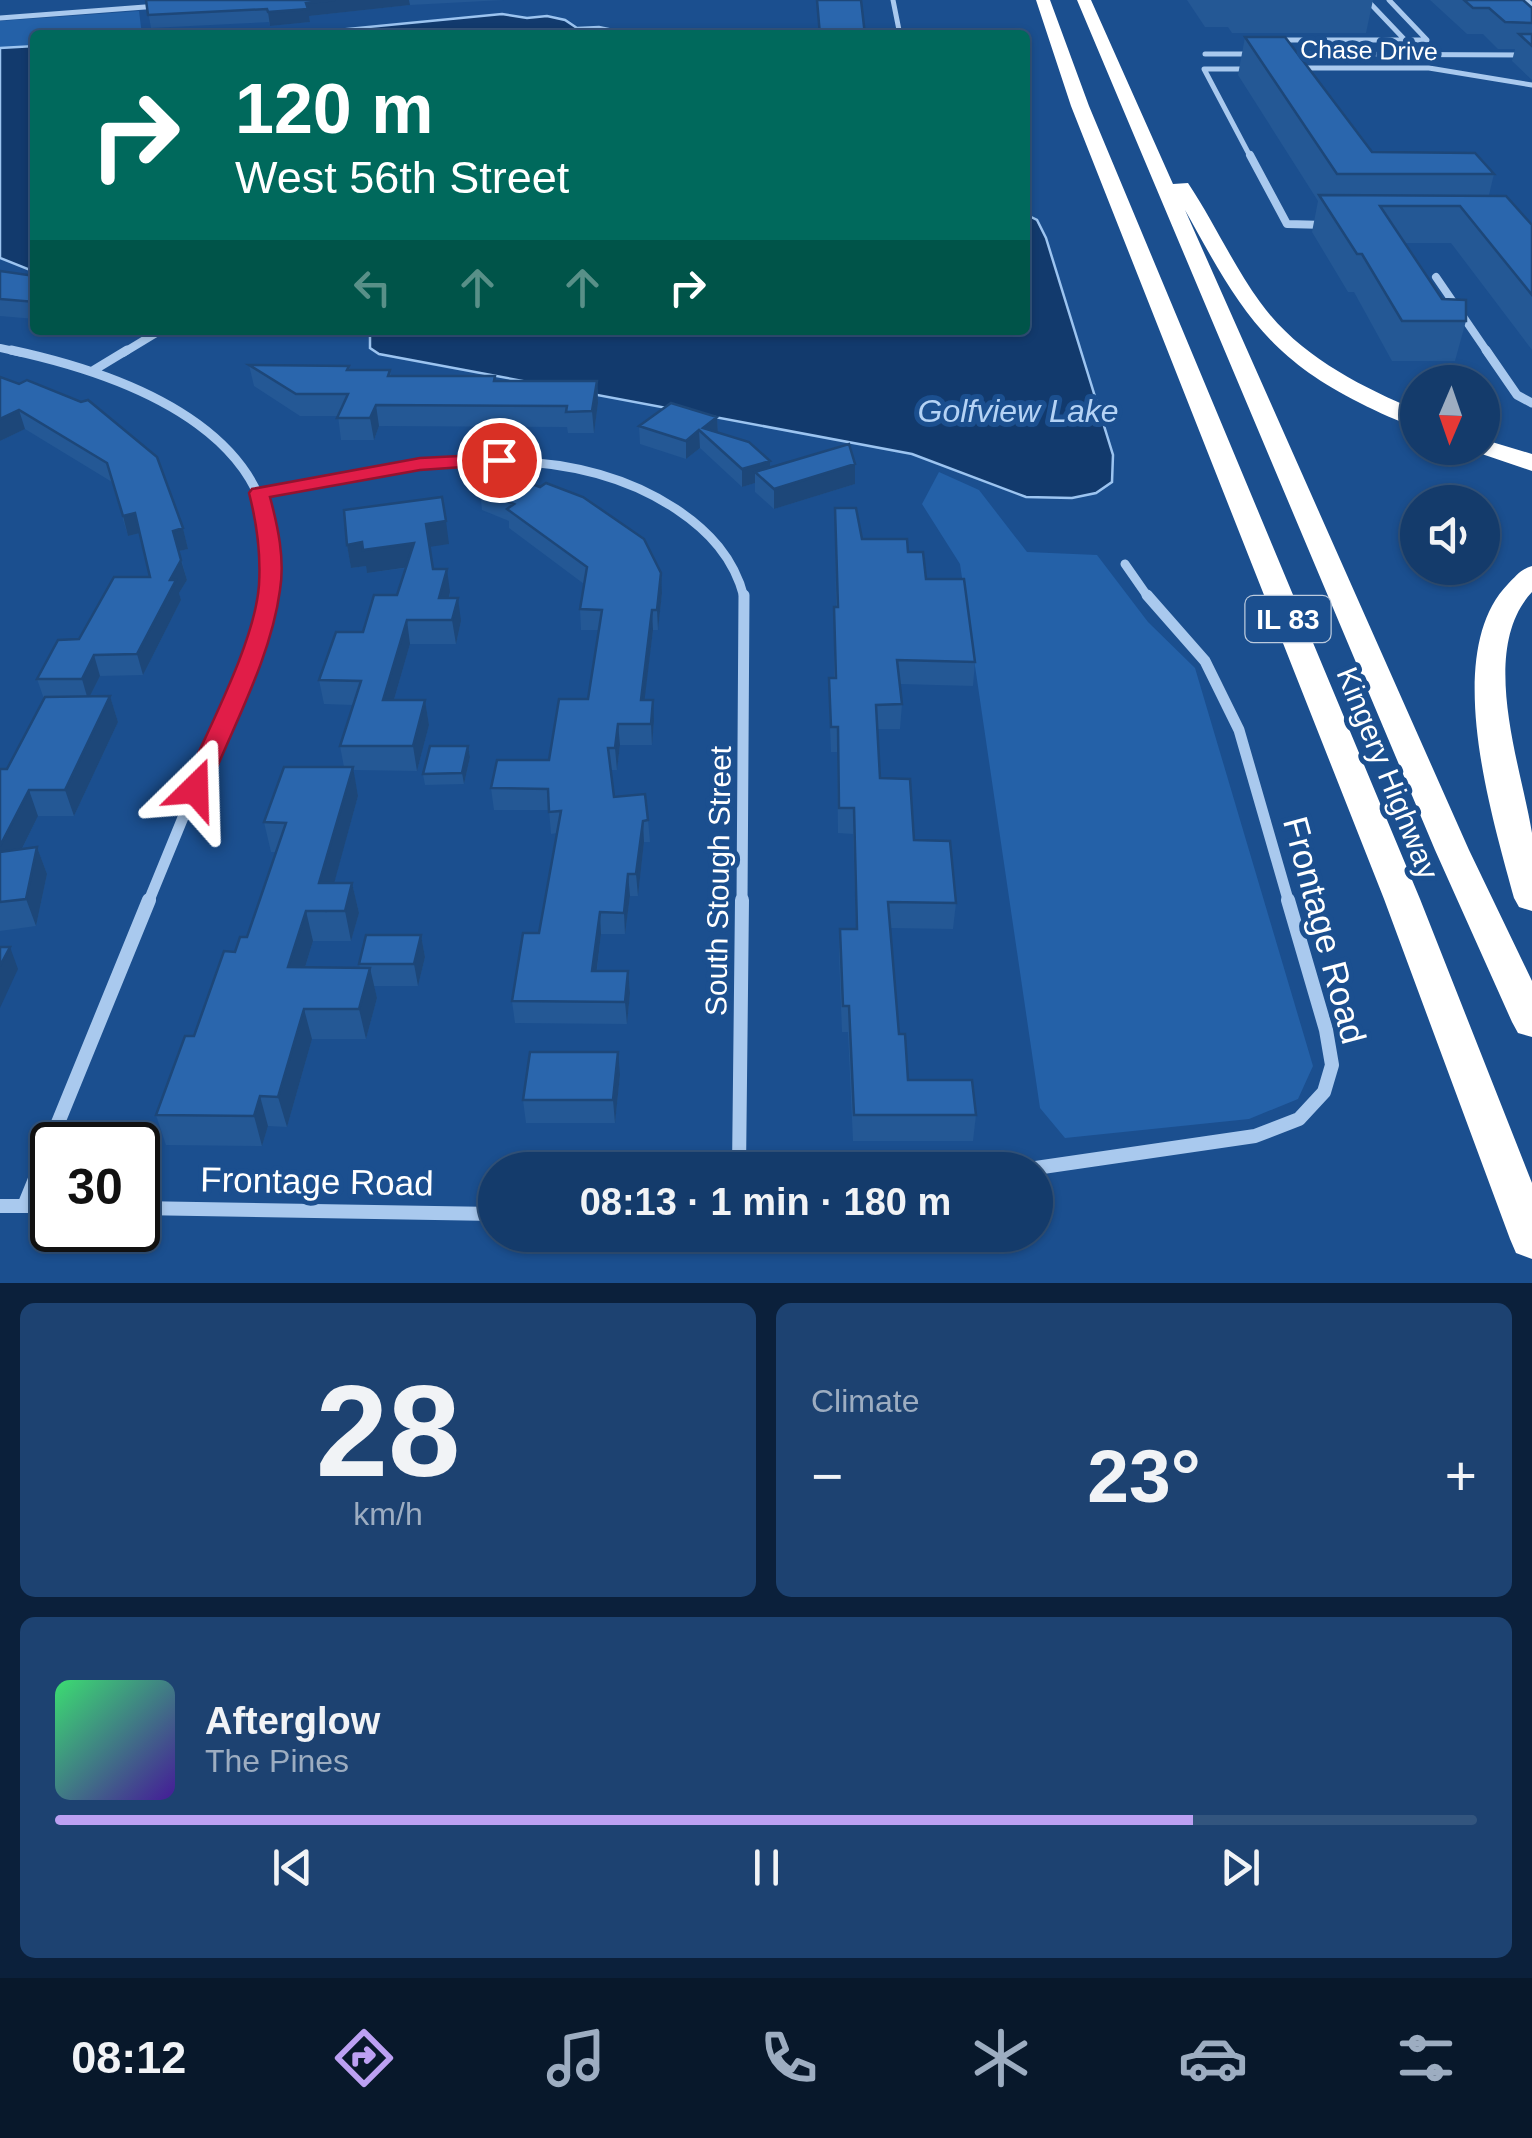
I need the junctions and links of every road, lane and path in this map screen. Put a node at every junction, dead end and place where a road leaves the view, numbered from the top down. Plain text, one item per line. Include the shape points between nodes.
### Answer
1 (894, 0) edge
2 (1043, 0) edge
3 (1084, 0) edge
4 (1368, 0) edge
5 (1389, 0) edge
6 (170, 5) edge
7 (0, 18) edge
8 (899, 30) edge
9 (1242, 40) edge
10 (1260, 40) edge
11 (1405, 40) junction
12 (1236, 53) junction
13 (1204, 54) dead end
14 (1255, 54) edge
15 (1274, 54) edge
16 (1532, 55) edge
17 (1260, 68) edge
18 (1279, 68) edge
19 (1532, 85) edge
20 (1129, 106) junction
21 (1346, 225) edge
22 (1436, 277) dead end
23 (153, 335) edge
24 (0, 348) edge
25 (94, 370) junction
26 (1532, 403) edge
27 (1400, 412) edge
28 (1500, 452) edge
29 (1532, 463) edge
30 (259, 493) junction
31 (1125, 564) dead end
32 (1532, 575) edge
33 (1532, 898) edge
34 (1532, 1022) edge
35 (739, 1152) edge
36 (1053, 1165) edge
37 (0, 1206) edge
38 (24, 1206) junction
39 (30, 1206) edge
40 (160, 1208) edge
41 (478, 1214) edge
42 (1532, 1239) edge

1 - 8 street
2 - 42 highway, Kingery Highway / IL 83
3 - 20 highway, Kingery Highway / IL 83
4 - 11 street
5 - 11 street via 1427,40
6 - 7 street
9 - 12 street
10 - 11 street
12 - 13 street
12 - 14 street
15 - 16 street
17 - 21 street, Chase Drive via 1204,68 1287,224
18 - 19 street, Chase Drive via 1429,68
20 - 27 highway via 1270,330 1366,398
20 - 34 highway, Kingery Highway / IL 83
22 - 26 street via 1517,395
23 - 25 street
24 - 25 street
25 - 30 street via 200,420
28 - 29 highway
30 - 35 street, South Stough Street via 460,460 541,463 634,487 677,506 723,549 744,593
30 - 38 street via 272,560 262,623
31 - 36 street, Frontage Road via 1205,660 1239,730 1332,1065 1324,1092 1300,1118 1255,1136
32 - 33 highway via 1498,618 1490,676 1507,810
37 - 38 street
38 - 39 street
40 - 41 street, Frontage Road

